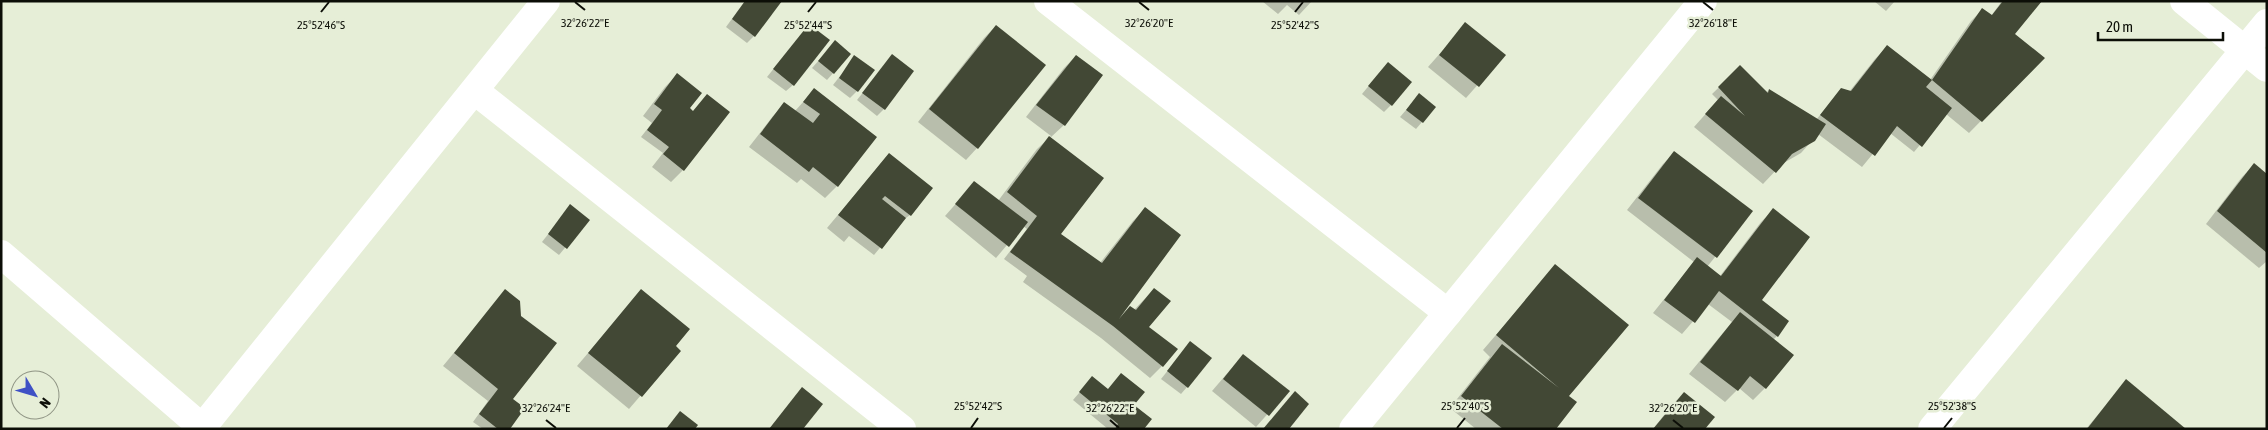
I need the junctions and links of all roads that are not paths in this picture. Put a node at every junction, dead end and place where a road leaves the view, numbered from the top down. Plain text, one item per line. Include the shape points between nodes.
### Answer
1 (546, 1) edge
2 (1048, 1) edge
3 (1703, 1) edge
4 (2184, 1) edge
5 (2267, 23) edge
6 (2244, 51) junction
7 (2267, 68) edge
8 (475, 92) junction
9 (1, 254) edge
10 (1448, 313) junction
11 (202, 428) edge
12 (902, 429) edge
13 (1353, 429) edge
14 (1932, 429) edge

1 - 8 street
2 - 10 street
3 - 10 street
4 - 6 street
5 - 6 street
6 - 7 street
6 - 14 street
8 - 11 street
8 - 12 street
9 - 11 street
10 - 13 street

